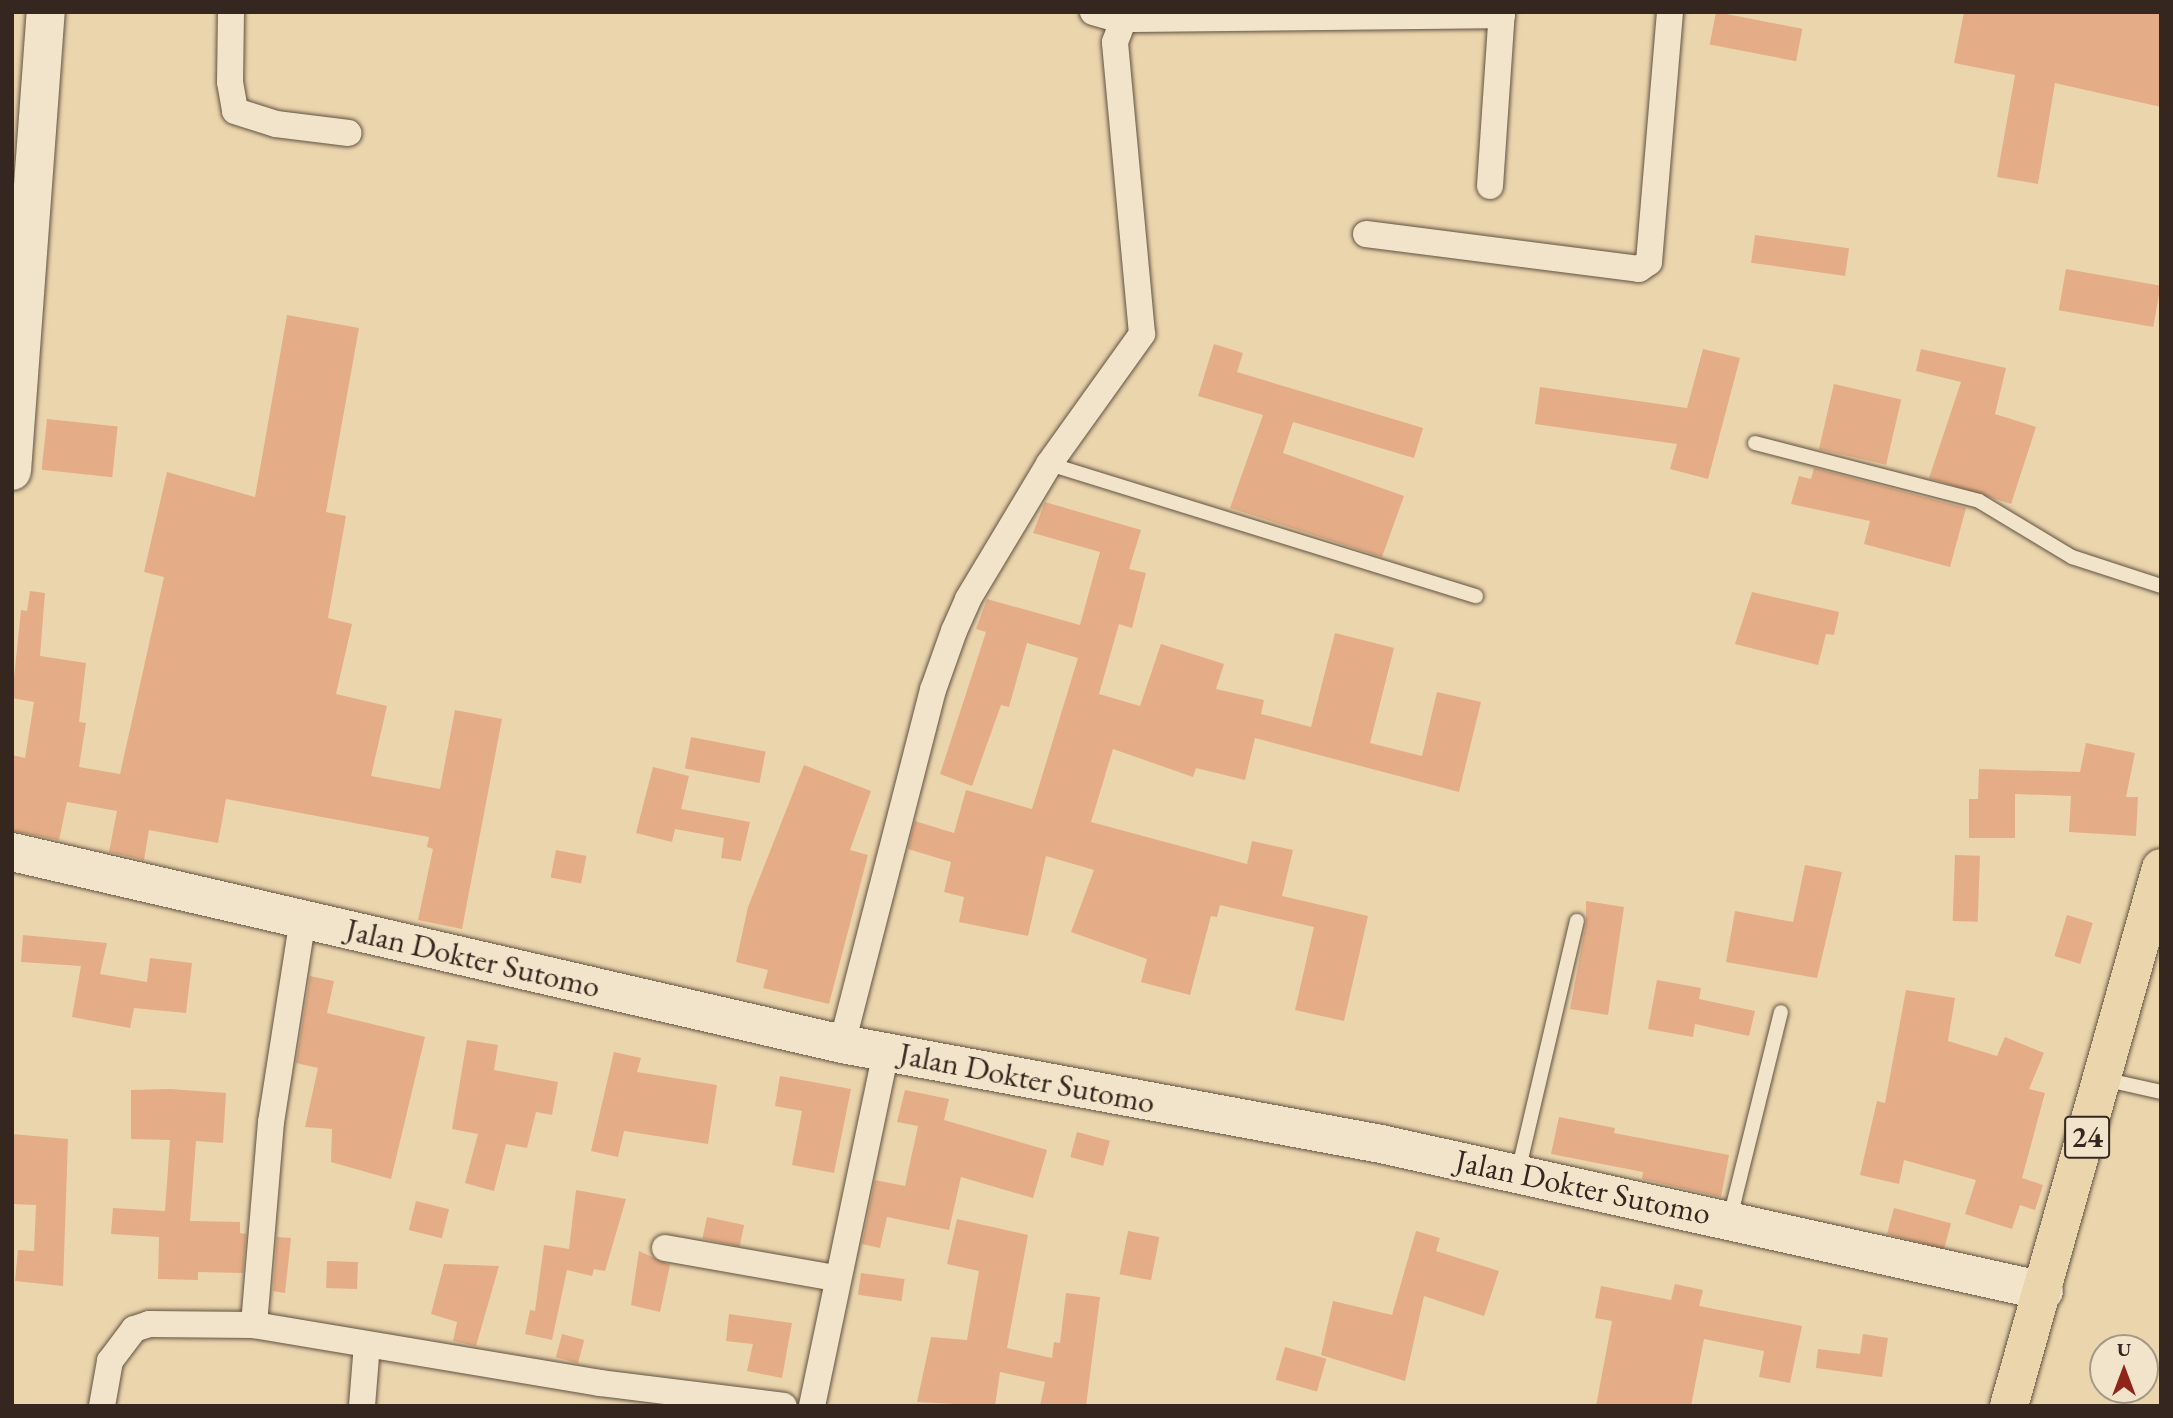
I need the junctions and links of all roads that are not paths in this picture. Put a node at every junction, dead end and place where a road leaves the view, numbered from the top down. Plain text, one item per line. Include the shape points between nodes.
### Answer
1 (46, 12) edge
2 (231, 12) edge
3 (1093, 12) edge
4 (1670, 12) edge
5 (1502, 14) edge
6 (1131, 15) junction
7 (348, 133) dead end
8 (1490, 186) dead end
9 (1366, 234) dead end
10 (20, 260) edge
11 (1755, 443) dead end
12 (1049, 464) junction
13 (12, 471) edge
14 (2161, 586) edge
15 (1476, 597) dead end
16 (12, 852) edge
17 (2161, 868) edge
18 (303, 918) junction
19 (1577, 921) dead end
20 (1781, 1012) dead end
21 (842, 1044) junction
22 (886, 1051) junction
23 (2103, 1079) junction
24 (2161, 1092) edge
25 (1518, 1173) junction
26 (1730, 1218) junction
27 (665, 1248) dead end
28 (836, 1278) junction
29 (2044, 1291) junction
30 (254, 1325) junction
31 (367, 1344) junction
32 (102, 1406) edge
33 (362, 1406) edge
34 (784, 1406) edge
35 (812, 1406) edge
36 (2009, 1406) edge

1 - 10 main road
2 - 7 street via 230,82 235,111 276,124
3 - 6 street via 1111,17
4 - 9 street via 1649,262 1639,270
5 - 6 street
5 - 8 street
6 - 12 street via 1118,28 1115,42 1142,334
10 - 13 main road
11 - 14 lane via 1979,501 2072,557
12 - 15 lane
12 - 21 street via 968,599 933,690
16 - 18 main road, Jalan Dokter Sutomo via 105,877
17 - 23 highway, 24
18 - 21 main road, Jalan Dokter Sutomo
18 - 30 street via 271,1122
19 - 25 lane
20 - 26 lane
21 - 22 main road, Jalan Dokter Sutomo
22 - 25 main road, Jalan Dokter Sutomo
22 - 28 street
23 - 24 lane
23 - 29 highway, 24
25 - 26 main road, Jalan Dokter Sutomo
26 - 29 main road, Jalan Dokter Sutomo
27 - 28 street
28 - 35 street
29 - 36 highway, 24
30 - 31 street
30 - 32 street via 149,1324 134,1329 110,1361
31 - 33 street
31 - 34 street via 600,1383

